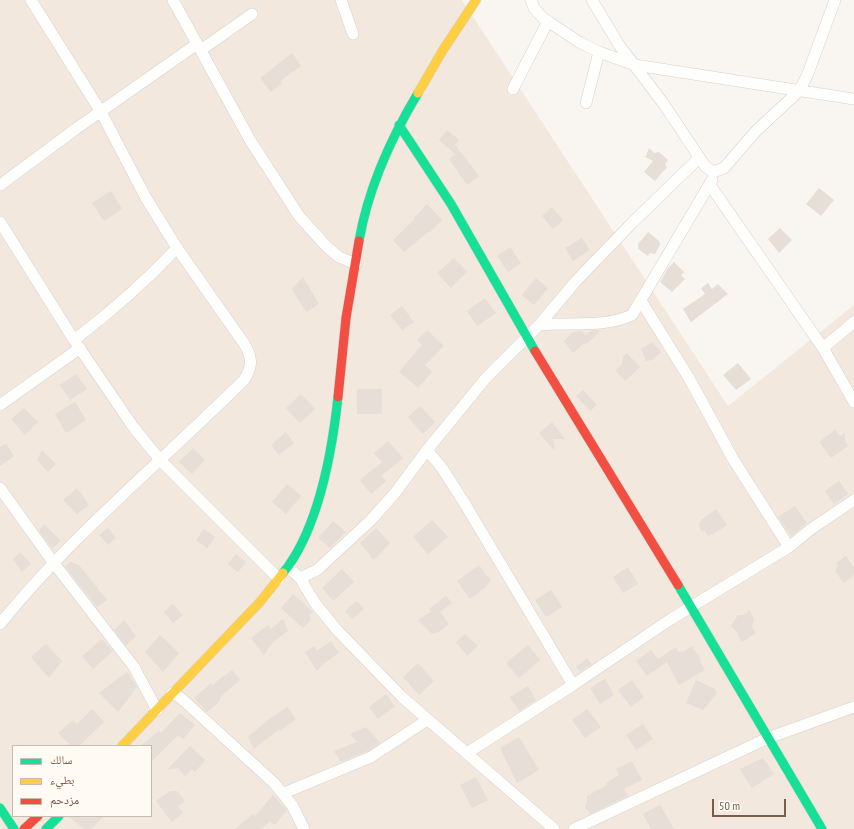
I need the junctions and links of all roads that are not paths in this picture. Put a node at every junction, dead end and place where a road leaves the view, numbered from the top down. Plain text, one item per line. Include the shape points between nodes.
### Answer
1 (31, 0) edge
2 (173, 0) edge
3 (341, 0) edge
4 (476, 0) edge
5 (532, 0) edge
6 (592, 0) edge
7 (836, 0) edge
8 (252, 14) dead end
9 (548, 21) junction
10 (353, 34) dead end
11 (199, 47) junction
12 (599, 52) junction
13 (634, 65) junction
14 (514, 89) dead end
15 (799, 91) junction
16 (854, 99) edge
17 (586, 103) dead end
18 (101, 112) junction
19 (399, 125) junction
20 (699, 158) junction
21 (713, 172) junction
22 (0, 184) edge
23 (710, 185) junction
24 (0, 222) edge
25 (177, 248) junction
26 (356, 264) junction
27 (641, 301) junction
28 (854, 322) edge
29 (539, 325) junction
30 (527, 337) junction
31 (77, 344) junction
32 (824, 348) junction
33 (852, 394) edge
34 (0, 405) edge
35 (427, 450) junction
36 (161, 461) junction
37 (0, 488) edge
38 (854, 500) edge
39 (789, 547) junction
40 (53, 562) junction
41 (288, 567) junction
42 (300, 578) junction
43 (279, 579) junction
44 (691, 607) junction
45 (0, 624) edge
46 (573, 685) junction
47 (172, 693) junction
48 (854, 707) edge
49 (157, 710) junction
50 (427, 720) junction
51 (768, 738) junction
52 (123, 745) edge
53 (467, 753) junction
54 (284, 793) junction
55 (0, 808) edge
56 (37, 817) edge
57 (58, 817) edge
58 (14, 829) edge
59 (24, 829) edge
60 (46, 829) edge
61 (304, 829) edge
62 (554, 829) edge
63 (574, 829) edge
64 (822, 829) edge

1 - 18 street
2 - 11 street
3 - 10 street
4 - 19 main road via 439,56
5 - 9 street via 534,8
6 - 13 street
7 - 15 street
8 - 11 street
9 - 12 street
9 - 14 street
11 - 18 street
11 - 26 street via 250,140 298,216 339,257
12 - 13 street
12 - 17 street
13 - 15 street
13 - 20 street via 663,103
15 - 16 street
15 - 21 street via 756,131 724,168
18 - 22 street
18 - 25 street via 146,198
19 - 26 main road via 375,184 362,226
19 - 30 main road via 451,204
20 - 21 street
20 - 29 street via 632,223
21 - 23 street
23 - 27 street
23 - 32 street
24 - 31 street
25 - 31 street
25 - 36 street via 245,345 252,363 244,380
26 - 41 main road via 346,318 335,423 325,472 310,526
27 - 29 street via 632,315 621,320 606,323
27 - 39 street via 689,378 727,448
28 - 32 street
29 - 30 street
30 - 35 street via 486,378
30 - 44 main road
31 - 34 street
31 - 36 street via 134,428
32 - 33 street
35 - 42 street via 371,520 317,570
35 - 46 street via 465,504
36 - 40 street
36 - 43 street
37 - 40 street
38 - 39 street
39 - 44 street
40 - 45 street
40 - 49 street via 134,667
41 - 42 street
41 - 43 main road
42 - 50 street via 315,603 337,630
43 - 47 main road
44 - 46 street
44 - 51 main road
46 - 53 street
47 - 49 main road
47 - 54 street via 182,698
48 - 51 street
49 - 52 main road
50 - 53 street
50 - 54 street via 371,757
51 - 63 street
51 - 64 main road
53 - 62 street
54 - 61 street
55 - 58 main road
56 - 59 main road
57 - 60 main road

